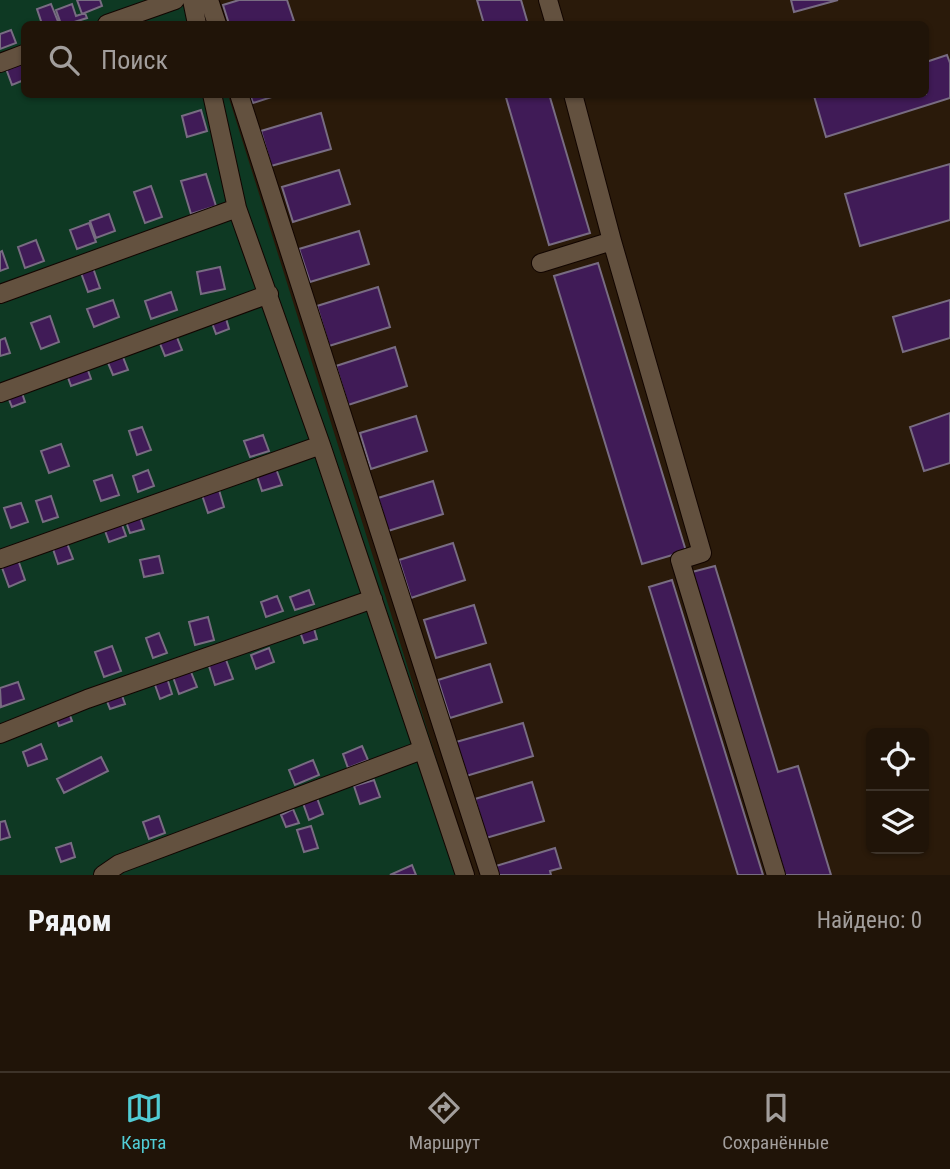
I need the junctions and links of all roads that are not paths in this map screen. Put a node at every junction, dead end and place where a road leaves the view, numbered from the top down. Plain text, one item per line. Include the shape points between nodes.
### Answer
1 (176, 0) edge
2 (192, 0) edge
3 (209, 0) edge
4 (548, 0) edge
5 (116, 21) edge
6 (196, 21) edge
7 (216, 21) edge
8 (554, 21) edge
9 (21, 55) edge
10 (0, 63) edge
11 (213, 98) edge
12 (240, 98) edge
13 (574, 98) edge
14 (237, 208) junction
15 (612, 241) junction
16 (541, 263) dead end
17 (0, 294) edge
18 (269, 294) junction
19 (0, 393) edge
20 (321, 445) junction
21 (0, 559) edge
22 (373, 599) junction
23 (0, 734) edge
24 (422, 750) junction
25 (103, 875) edge
26 (465, 875) edge
27 (490, 875) edge
28 (776, 875) edge

1 - 5 lane
2 - 6 lane
3 - 7 lane
4 - 8 lane
9 - 10 lane
11 - 14 lane
12 - 27 lane
13 - 15 lane
14 - 17 lane
14 - 18 lane
15 - 16 lane
15 - 28 lane via 702,553 680,560
18 - 19 lane
18 - 20 lane
20 - 21 lane
20 - 22 lane
22 - 23 lane
22 - 24 lane
24 - 25 lane via 119,864
24 - 26 lane

